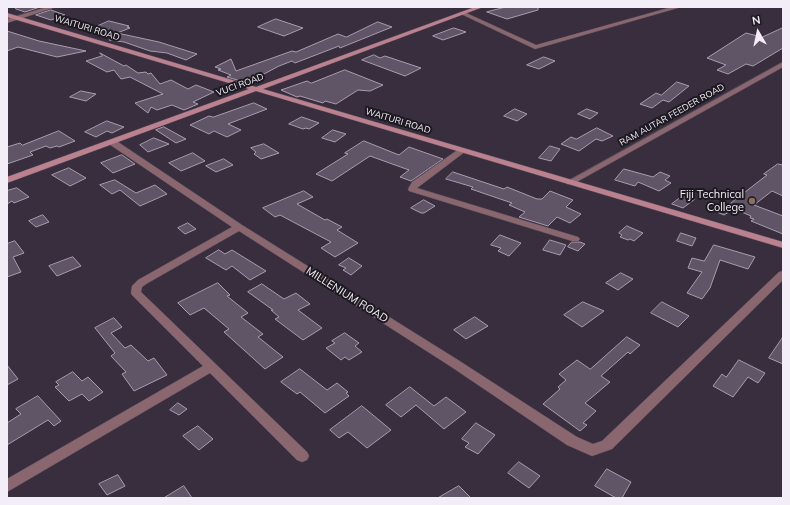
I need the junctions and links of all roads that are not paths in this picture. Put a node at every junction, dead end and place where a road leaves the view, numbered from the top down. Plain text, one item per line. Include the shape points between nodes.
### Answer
1 (53, 7) edge
2 (480, 7) edge
3 (678, 7) edge
4 (462, 13) junction
5 (7, 15) edge
6 (17, 18) junction
7 (7, 21) edge
8 (783, 64) edge
9 (255, 89) junction
10 (112, 142) junction
11 (462, 151) junction
12 (7, 180) edge
13 (570, 182) junction
14 (239, 227) junction
15 (575, 239) dead end
16 (783, 245) edge
17 (783, 274) edge
18 (211, 367) junction
19 (302, 456) dead end
20 (7, 486) edge

1 - 6 street
2 - 4 main road, VUCI ROAD
3 - 4 street via 536,47
4 - 9 main road, VUCI ROAD
5 - 6 main road, WAITURI ROAD
6 - 7 street
6 - 9 main road, WAITURI ROAD
8 - 13 street, RAM AUTAR FEEDER ROAD
9 - 10 main road, VUCI ROAD
9 - 11 main road, WAITURI ROAD
10 - 12 main road, VUCI ROAD
10 - 14 street, MILLENIUM ROAD
11 - 13 main road, WAITURI ROAD
11 - 15 street via 415,184 412,189
13 - 16 main road, WAITURI ROAD
14 - 17 street, MILLENIUM ROAD via 572,440 592,450 607,445
14 - 18 street via 142,282 136,290 142,300
18 - 19 street
18 - 20 street

